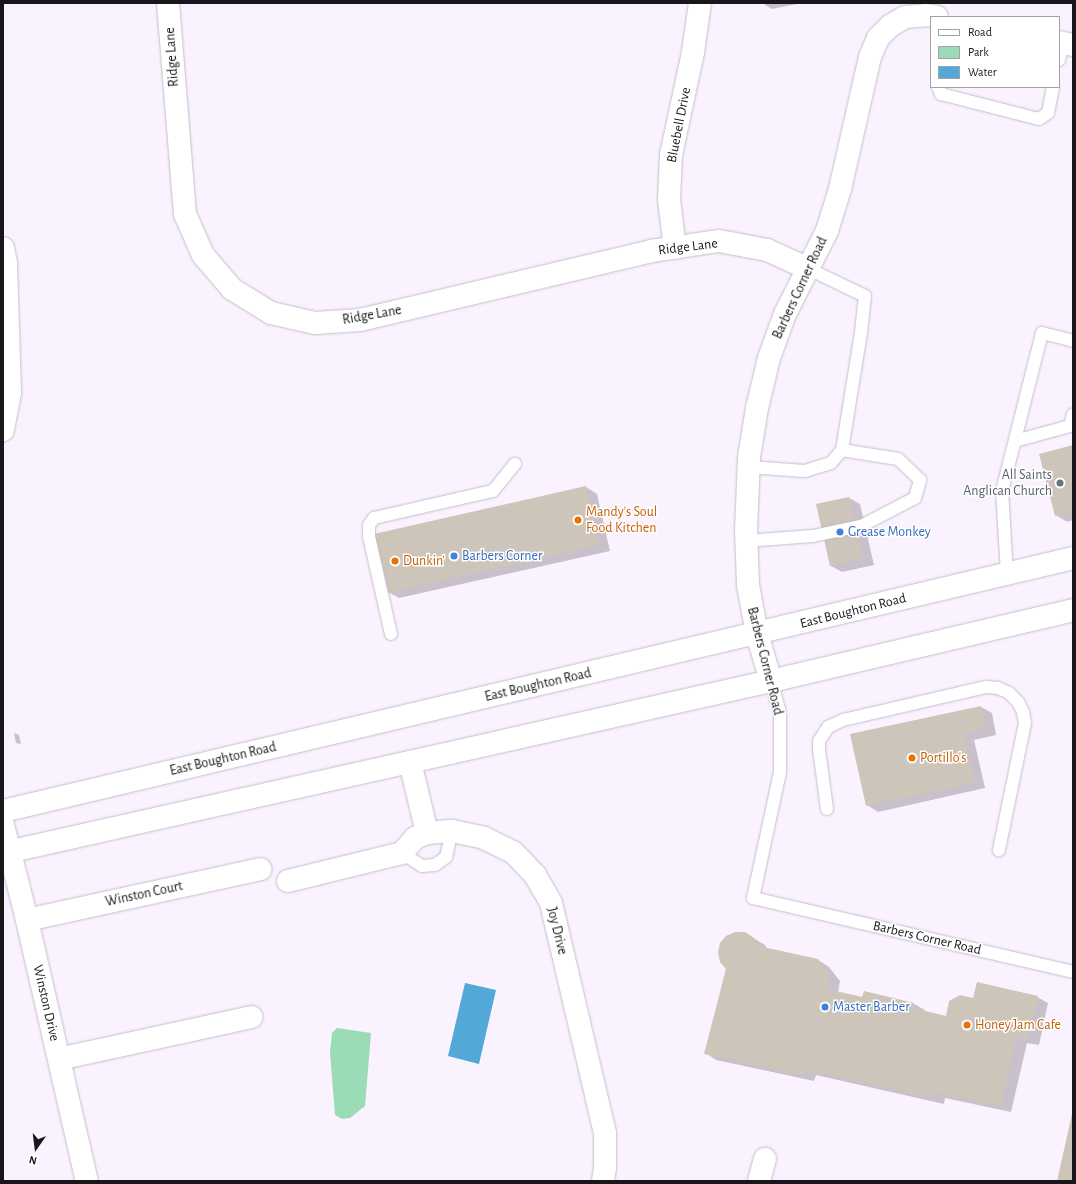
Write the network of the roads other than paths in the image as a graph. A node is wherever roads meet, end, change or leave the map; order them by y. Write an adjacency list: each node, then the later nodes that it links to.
1 (168, 3): 7 (street, Ridge Lane)
2 (700, 3): 7 (street, Bluebell Drive)
3 (932, 16): 8 (street, Barbers Corner Road)
4 (938, 88): 5 (lane)
5 (1053, 88)
6 (3, 248): 11 (street)
7 (675, 248): 8 (street, Ridge Lane)
8 (809, 269): 13 (lane); 15 (street, Barbers Corner Road)
9 (1073, 341): 12 (lane)
10 (1073, 414): 12 (lane)
11 (3, 430)
12 (1015, 441): 18 (lane)
13 (842, 450): 15 (lane); 16 (lane)
14 (515, 464): 20 (lane)
15 (749, 467): 16 (street, Barbers Corner Road)
16 (746, 541): 21 (street, Barbers Corner Road)
17 (1073, 558): 18 (street, East Boughton Road)
18 (1007, 574): 21 (street, East Boughton Road)
19 (1073, 610): 22 (street)
20 (391, 634)
21 (757, 634): 22 (street, Barbers Corner Road); 25 (street, East Boughton Road)
22 (771, 681): 23 (street); 35 (lane, Barbers Corner Road)
23 (410, 762): 28 (street); 30 (street)
24 (827, 810): 29 (lane)
25 (3, 811)
26 (3, 825): 30 (street, Winston Drive)
27 (452, 831): 28 (street, Joy Drive); 31 (lane); 40 (street, Joy Drive)
28 (427, 833): 31 (street)
29 (999, 850)
30 (6, 852): 34 (street, Winston Drive)
31 (402, 853): 33 (street)
32 (261, 869): 34 (street, Winston Court)
33 (288, 881)
34 (27, 920): 37 (street, Winston Drive)
35 (1073, 972)
36 (251, 1017): 37 (street)
37 (59, 1059): 39 (street, Winston Drive)
38 (765, 1159): 41 (street)
39 (87, 1181)
40 (603, 1181)
41 (760, 1181)

